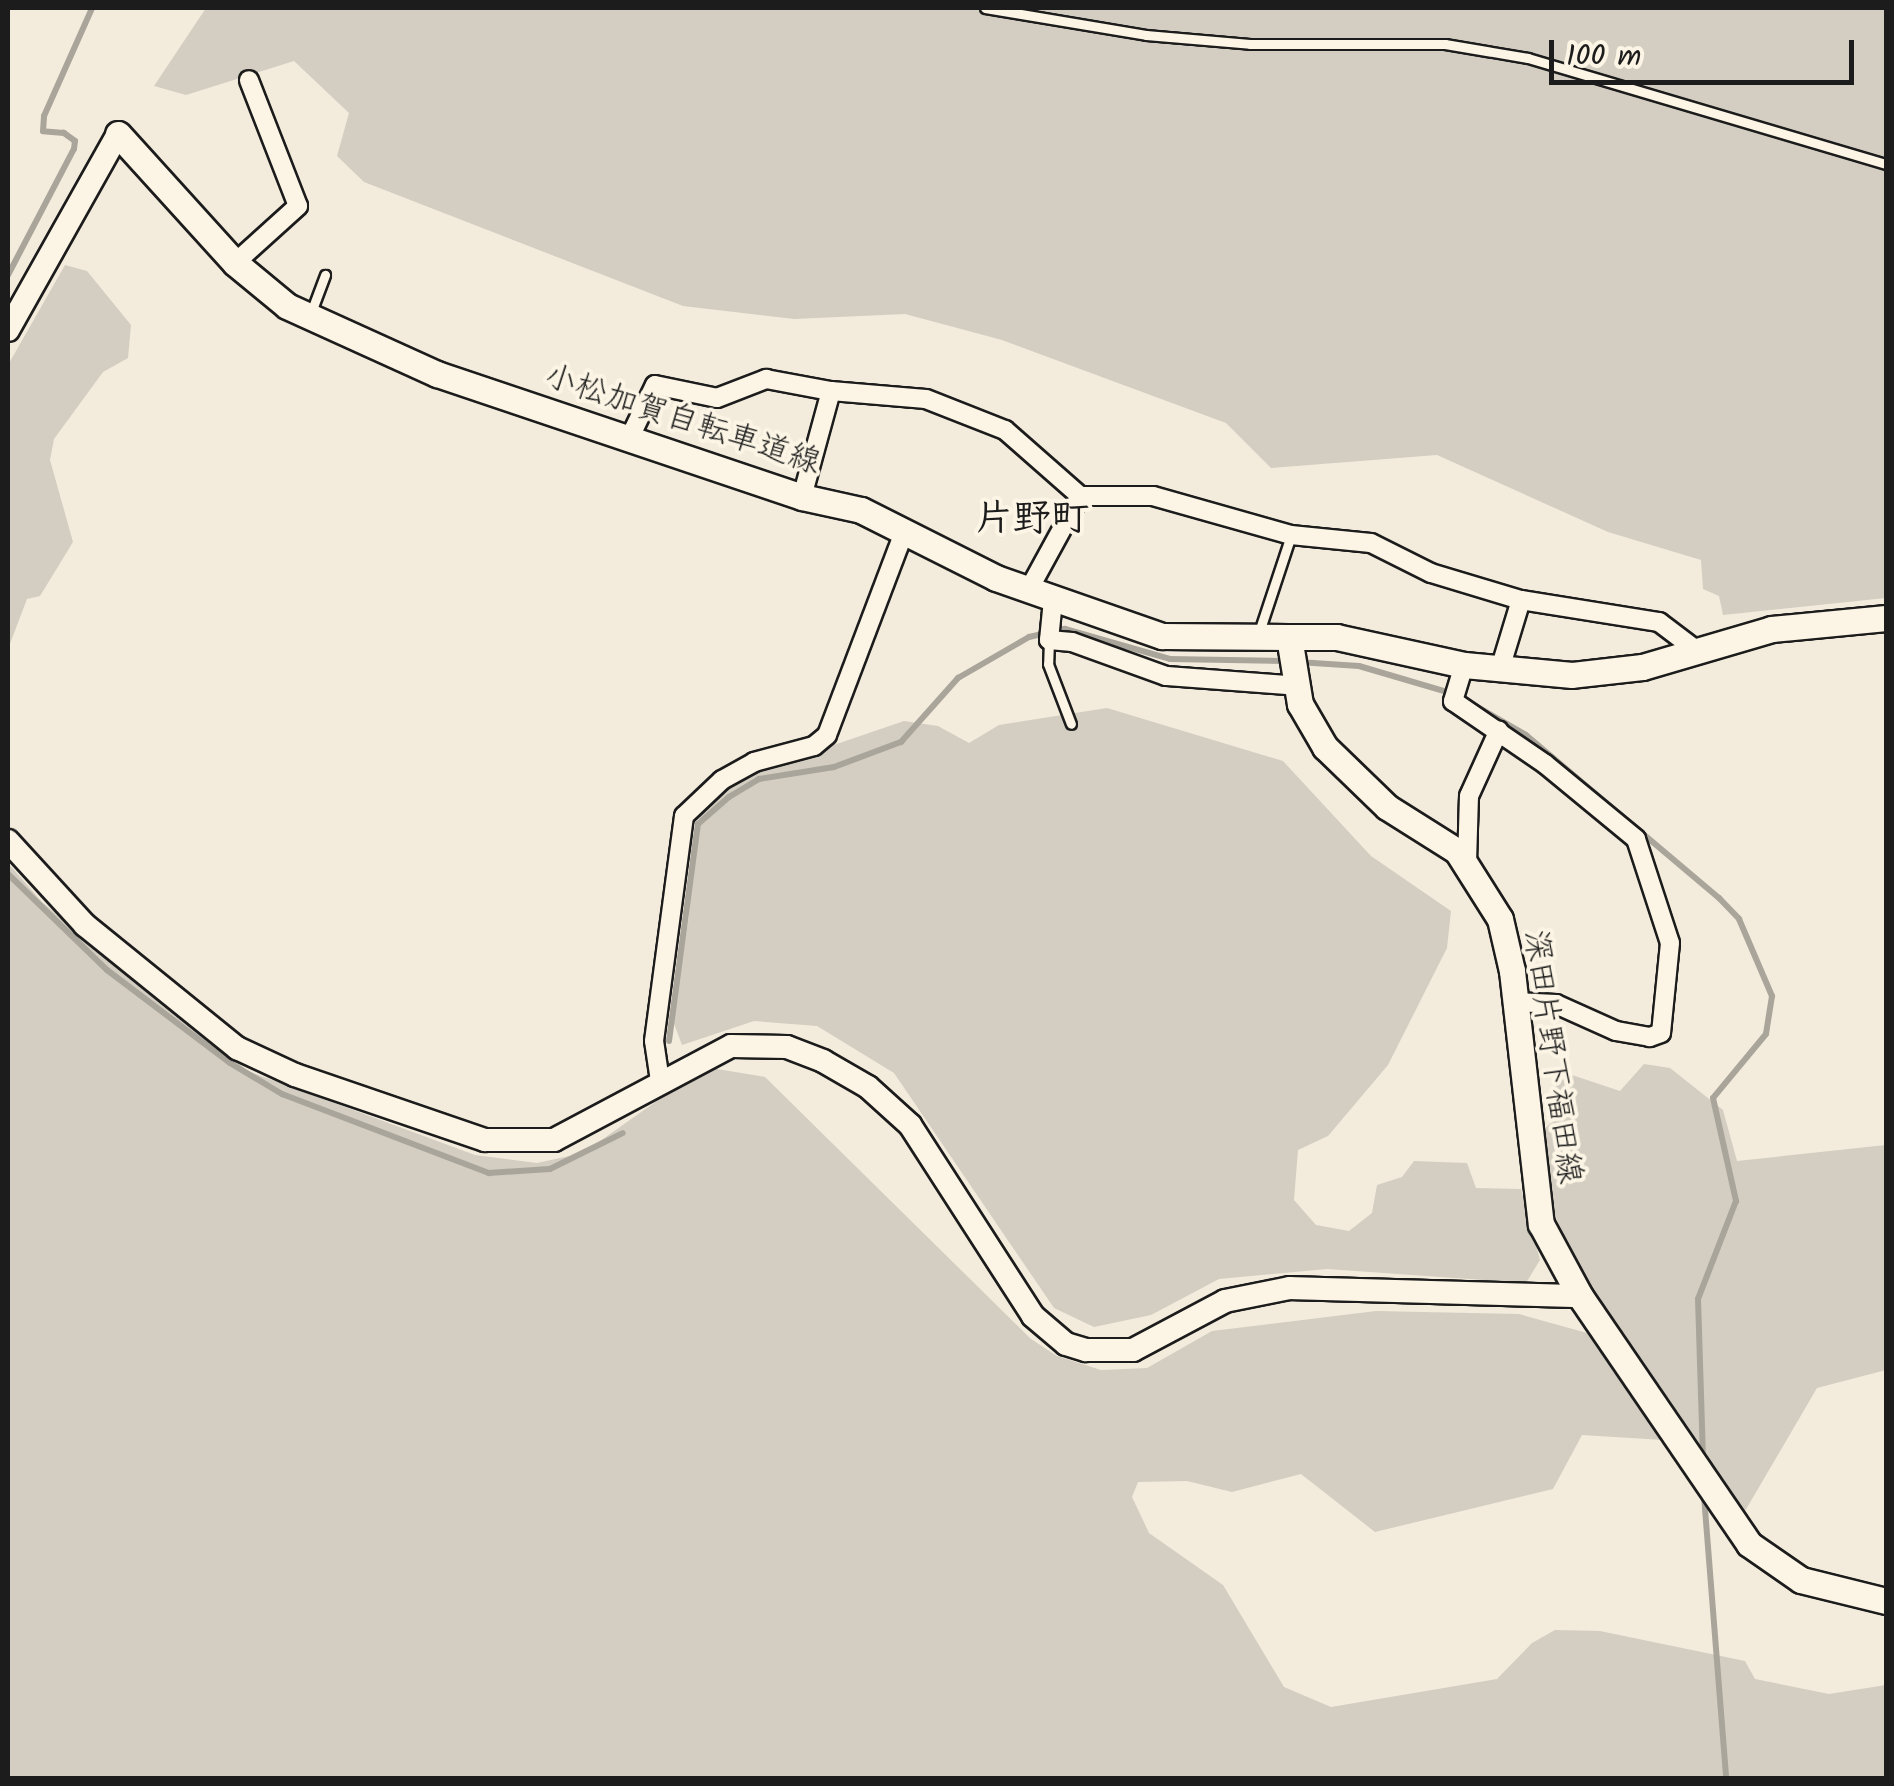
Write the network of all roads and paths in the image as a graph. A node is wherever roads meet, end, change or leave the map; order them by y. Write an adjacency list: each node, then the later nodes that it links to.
1 (984, 8): 4 (lane)
2 (250, 80): 5 (street)
3 (118, 134): 5 (main road, 小松加賀自転車道線); 8 (street)
4 (1886, 164)
5 (235, 262): 7 (main road, 小松加賀自転車道線)
6 (326, 276): 7 (lane)
7 (309, 318): 10 (main road, 小松加賀自転車道線)
8 (8, 330)
9 (831, 391): 10 (street); 11 (street); 12 (street)
10 (631, 435): 12 (main road, 小松加賀自転車道線)
11 (1080, 496): 14 (street); 15 (street)
12 (802, 497): 13 (main road, 小松加賀自転車道線)
13 (904, 532): 15 (main road, 小松加賀自転車道線); 31 (street)
14 (1291, 535): 17 (street); 19 (lane)
15 (1028, 591): 16 (main road, 小松加賀自転車道線)
16 (1053, 600): 19 (main road, 小松加賀自転車道線); 21 (street)
17 (1520, 600): 22 (street); 24 (street)
18 (1886, 618): 22 (main road)
19 (1257, 636): 20 (main road, 小松加賀自転車道線)
20 (1289, 637): 23 (main road); 25 (main road, 深田片野下福田線)
21 (1049, 640): 25 (street); 26 (lane)
22 (1696, 650): 24 (main road)
23 (1464, 666): 24 (main road); 27 (street)
24 (1500, 669)
25 (1298, 686): 29 (main road, 深田片野下福田線)
26 (1071, 724)
27 (1499, 730): 29 (street); 30 (street)
28 (8, 840): 31 (street)
29 (1467, 862): 30 (main road, 深田片野下福田線)
30 (1514, 1002): 32 (main road, 深田片野下福田線)
31 (660, 1081): 32 (street)
32 (1580, 1296): 33 (main road, 深田片野下福田線)
33 (1886, 1600)

